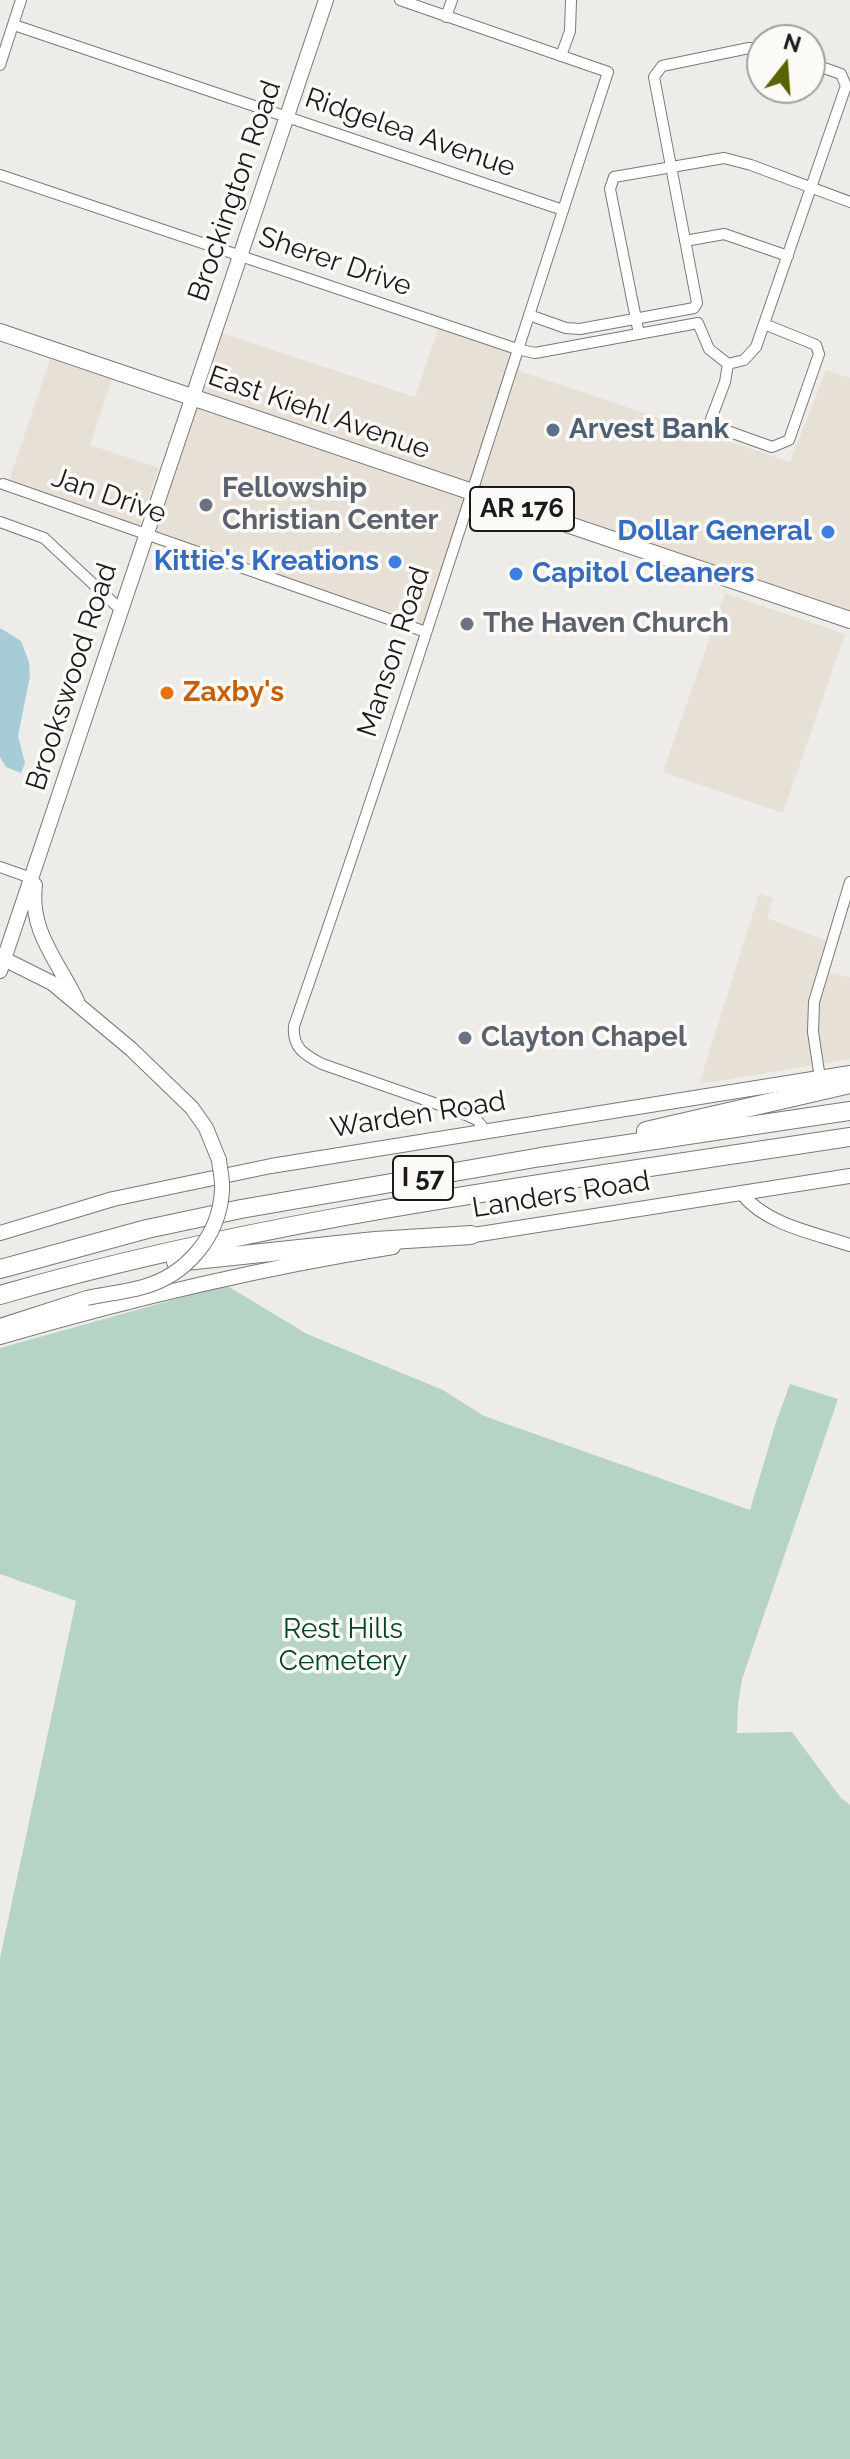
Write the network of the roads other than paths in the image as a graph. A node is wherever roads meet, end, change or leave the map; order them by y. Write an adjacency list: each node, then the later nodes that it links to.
1 (21, 0): 7 (street)
2 (326, 0): 13 (main road, Brockington Road)
3 (400, 0): 6 (street)
4 (452, 0): 6 (street)
5 (571, 0): 9 (street)
6 (446, 17): 9 (street)
7 (14, 25): 10 (street); 13 (street, Ridgelea Avenue)
8 (746, 49): 14 (street)
9 (561, 56): 18 (street, Manson Road)
10 (1, 58)
11 (826, 68): 12 (street)
12 (845, 75): 16 (street)
13 (286, 117): 18 (street, Ridgelea Avenue); 20 (main road, Brockington Road)
14 (671, 165): 16 (street); 19 (street); 24 (street)
15 (0, 175): 20 (street, Sherer Drive)
16 (811, 188): 17 (street); 21 (street)
17 (850, 202)
18 (563, 210): 23 (street, Manson Road)
19 (685, 241): 21 (street); 22 (street)
20 (240, 256): 33 (street, Sherer Drive); 35 (main road, Brockington Road)
21 (788, 256): 26 (street)
22 (694, 308): 24 (street); 25 (street)
23 (529, 315): 28 (street); 33 (street, Manson Road)
24 (636, 319): 27 (street); 30 (street)
25 (698, 323): 30 (street, Sherer Drive); 34 (street)
26 (764, 324): 34 (street); 34 (street)
27 (591, 327): 28 (street); 31 (street)
28 (566, 328): 32 (street)
29 (0, 332): 35 (main road, East Kiehl Avenue / AR 176)
30 (639, 334): 31 (street, Sherer Drive)
31 (593, 342): 32 (street, Sherer Drive)
32 (565, 347): 33 (street, Sherer Drive)
33 (517, 349): 37 (street, Manson Road)
34 (728, 364)
35 (193, 398): 37 (main road, East Kiehl Avenue / AR 176); 39 (main road, Brookswood Road)
36 (3, 484): 39 (street, Jan Drive)
37 (470, 492): 41 (main road, East Kiehl Avenue / AR 176); 42 (street, Manson Road)
38 (0, 522): 40 (street)
39 (147, 535): 40 (main road, Brookswood Road); 42 (street, Jan Drive)
40 (121, 610): 43 (main road, Brookswood Road)
41 (850, 620)
42 (426, 632): 53 (street, Manson Road)
43 (39, 856): 45 (main road, Brookswood Road); 48 (main road)
44 (0, 867): 45 (street)
45 (31, 878): 47 (main road, Brookswood Road)
46 (850, 882): 50 (street)
47 (1, 963): 48 (main road)
48 (78, 1004): 64 (main road, bridge)
49 (850, 1073): 50 (main road, Warden Road)
50 (820, 1078): 53 (main road, Warden Road)
51 (850, 1084): 55 (highway)
52 (850, 1111): 55 (highway, I 57)
53 (486, 1131): 58 (main road, Warden Road)
54 (850, 1137): 61 (highway, I 57)
55 (541, 1157): 62 (highway, I 57)
56 (850, 1176): 57 (main road, Landers Road)
57 (742, 1194): 59 (main road, Landers Road); 60 (street)
58 (0, 1233)
59 (471, 1235): 61 (highway); 65 (main road, Landers Road)
60 (850, 1245)
61 (121, 1262): 63 (highway, I 57)
62 (0, 1269)
63 (0, 1295)
64 (0, 1326)
65 (0, 1337)

